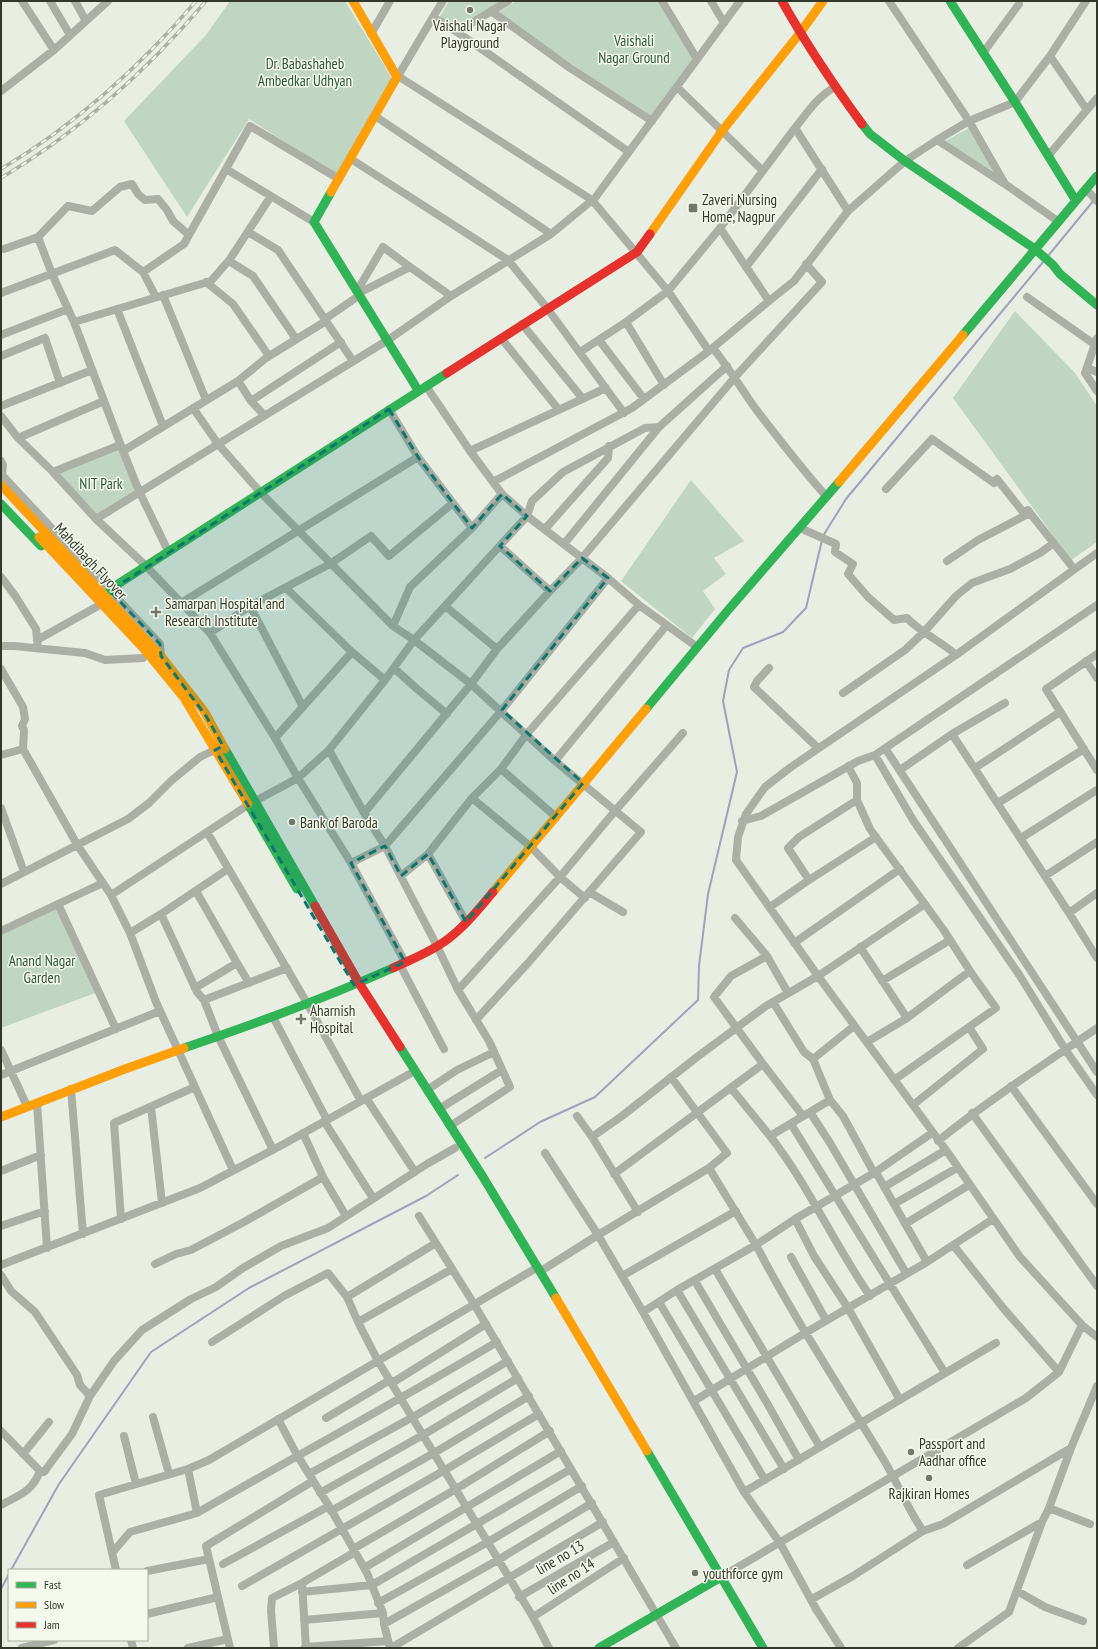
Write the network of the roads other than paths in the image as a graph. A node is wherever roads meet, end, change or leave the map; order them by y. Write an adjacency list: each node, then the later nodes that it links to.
1 (22, 1): 27 (street)
2 (50, 1): 26 (street)
3 (75, 1): 21 (street)
4 (108, 1): 18 (street)
5 (353, 1): 25 (street)
6 (390, 1): 25 (street)
7 (443, 1): 20 (street)
8 (508, 1): 19 (street)
9 (662, 1): 30 (street)
10 (711, 1): 22 (street)
11 (740, 1): 22 (street)
12 (782, 1): 24 (street)
13 (823, 1): 24 (street)
14 (889, 1): 40 (street)
15 (950, 1): 28 (street)
16 (1086, 1): 29 (street)
17 (1019, 2): 28 (street)
18 (98, 5): 21 (street)
19 (491, 11): 23 (street); 39 (street)
20 (433, 17): 23 (street); 31 (street)
21 (86, 21): 26 (street)
22 (724, 23): 30 (street)
23 (457, 32): 44 (street)
24 (800, 33): 33 (street); 42 (street)
25 (371, 34): 31 (street)
26 (70, 35): 27 (street)
27 (54, 50): 34 (street)
28 (983, 53): 36 (street)
29 (1050, 56): 36 (street); 37 (street)
30 (698, 59): 32 (street)
31 (397, 77): 38 (street); 56 (street)
32 (677, 87): 39 (street); 42 (street)
33 (836, 87): 41 (street); 47 (street)
34 (1, 91)
35 (1097, 98): 37 (street)
36 (1015, 102): 40 (street); 45 (street)
37 (1087, 110): 45 (street)
38 (375, 116): 46 (street); 64 (street)
39 (652, 121): 44 (street)
40 (969, 121): 43 (street); 53 (street)
41 (795, 128): 49 (street); 50 (street)
42 (722, 130): 50 (street); 69 (street)
43 (937, 140): 47 (street); 53 (street)
44 (629, 152): 56 (street)
45 (1048, 156): 57 (street)
46 (350, 159): 52 (street); 71 (street)
47 (905, 162): 59 (street); 68 (street)
48 (226, 169): 52 (street); 55 (street); 65 (street)
49 (822, 169): 59 (street); 74 (street)
50 (762, 171): 62 (street)
51 (1097, 176): 54 (street)
52 (339, 179): 60 (street)
53 (1006, 184): 61 (street)
54 (1086, 189): 57 (street); 58 (street)
55 (271, 196): 60 (street); 63 (street)
56 (592, 200): 64 (street); 69 (street)
57 (1076, 201): 61 (street)
58 (1097, 201)
59 (848, 211): 72 (street)
60 (314, 222): 81 (street)
61 (1058, 222): 68 (street)
62 (720, 228): 74 (street); 79 (street)
63 (248, 232): 70 (street); 91 (street)
64 (551, 234): 71 (street)
65 (189, 235): 66 (street); 76 (street)
66 (38, 237): 67 (street); 77 (street)
67 (4, 249)
68 (1035, 249): 75 (street); 147 (street)
69 (637, 252): 79 (street); 88 (street)
70 (229, 260): 78 (street); 97 (street)
71 (508, 260): 83 (street); 88 (street)
72 (806, 264): 86 (street); 111 (street)
73 (410, 267): 81 (street); 81 (street); 83 (street)
74 (746, 267): 86 (street)
75 (1059, 270): 84 (street); 87 (street)
76 (143, 272): 77 (street); 82 (street)
77 (52, 274): 80 (street); 89 (street)
78 (206, 282): 82 (street); 105 (street)
79 (668, 291): 93 (street); 102 (street)
80 (1, 292)
81 (359, 293): 91 (street); 98 (street)
82 (160, 296): 90 (street); 120 (street)
83 (451, 296): 98 (street)
84 (1097, 296)
85 (1027, 297): 100 (street)
86 (769, 301): 102 (street)
87 (1097, 305)
88 (547, 308): 94 (street); 103 (street)
89 (68, 309): 92 (street); 95 (street)
90 (117, 309): 92 (street); 130 (street)
91 (325, 320): 97 (street); 101 (street)
92 (74, 322): 109 (street)
93 (626, 322): 99 (street); 114 (street)
94 (522, 324): 96 (street); 118 (street)
95 (1, 335)
96 (501, 338): 115 (street); 126 (street)
97 (296, 339): 105 (street)
98 (388, 340): 106 (street); 115 (street)
99 (599, 340): 103 (street); 119 (street)
100 (1096, 341): 108 (street)
101 (341, 342): 106 (street); 122 (street)
102 (711, 350): 107 (street); 114 (street)
103 (580, 352): 116 (street)
104 (1, 356): 113 (street)
105 (269, 356): 112 (street)
106 (353, 361): 128 (street)
107 (727, 366): 111 (street); 131 (street)
108 (1086, 368): 110 (street); 117 (street)
109 (92, 370): 113 (street); 121 (street)
110 (1097, 372)
111 (735, 377): 147 (street); 162 (street)
112 (238, 381): 120 (street); 122 (street)
113 (60, 383): 123 (street)
114 (664, 385): 119 (street)
115 (422, 388): 125 (street); 136 (street)
116 (606, 388): 118 (street); 127 (street)
117 (1097, 391)
118 (583, 399): 126 (street)
119 (644, 399): 127 (street)
120 (206, 400): 124 (street)
121 (104, 401): 132 (street); 135 (street)
122 (251, 401): 128 (street)
123 (1, 406)
124 (193, 408): 130 (street); 133 (street)
125 (389, 409): 137 (street); 144 (street)
126 (559, 410): 136 (street)
127 (624, 413): 141 (street)
128 (264, 415): 133 (street)
129 (1, 416): 132 (street)
130 (164, 426): 135 (street)
131 (659, 427): 134 (street); 158 (street)
132 (18, 438): 139 (street)
133 (218, 444): 143 (street); 144 (street)
134 (609, 446): 151 (street); 155 (street)
135 (121, 448): 139 (street); 143 (street)
136 (470, 451): 141 (street)
137 (418, 457): 148 (street); 156 (street)
138 (1, 461): 140 (street)
139 (53, 472): 152 (street)
140 (1, 478): 170 (street); 187 (street, Mahdibagh Flyover)
141 (493, 482): 145 (street)
142 (886, 489): 150 (street)
143 (139, 491): 152 (street); 160 (street)
144 (260, 492): 156 (street); 160 (street)
145 (502, 494): 151 (street); 153 (street)
146 (1, 495): 187 (street, Mahdibagh Flyover)
147 (826, 496): 154 (street)
148 (453, 503): 153 (street); 164 (street)
149 (1, 504): 174 (street)
150 (1030, 513): 157 (street); 163 (street)
151 (527, 516): 155 (street); 159 (street)
152 (96, 519): 165 (street)
153 (472, 528): 178 (street)
154 (800, 528): 180 (street); 185 (street)
155 (545, 529): 158 (street)
156 (297, 530): 164 (street); 172 (street)
157 (1054, 543): 166 (street); 180 (street)
158 (564, 544): 162 (street)
159 (500, 546): 171 (street); 176 (street)
160 (168, 552): 165 (street)
161 (1097, 553): 166 (street)
162 (582, 558): 168 (street); 171 (street)
163 (947, 561)
164 (330, 564): 169 (street); 178 (street)
165 (146, 566): 170 (street); 172 (street)
166 (1074, 569): 190 (street)
167 (1, 577): 183 (street)
168 (608, 578): 177 (street); 202 (street)
169 (286, 588): 175 (street); 188 (street)
170 (110, 591): 191 (street)
171 (550, 591): 186 (street)
172 (181, 603): 181 (street)
173 (1097, 605): 211 (street)
174 (98, 606): 183 (street); 187 (street)
175 (250, 606): 181 (street); 201 (street)
176 (445, 606): 182 (street); 186 (street)
177 (639, 606): 179 (street); 207 (street)
178 (393, 626): 182 (street)
179 (666, 626): 185 (street); 217 (street)
180 (924, 632): 190 (street); 199 (street)
181 (210, 633): 208 (street)
182 (414, 640): 193 (street); 198 (street)
183 (37, 644): 184 (street); 187 (street)
184 (1, 646)
185 (697, 647): 224 (street)
186 (497, 649): 198 (street)
187 (147, 652): 191 (street, Mahdibagh Flyover); 209 (street)
188 (352, 652): 197 (street); 201 (street)
189 (1097, 654): 192 (street)
190 (956, 655): 210 (street)
191 (161, 656): 209 (street, Mahdibagh Flyover)
192 (1086, 661): 196 (street); 203 (street)
193 (394, 668): 197 (street); 204 (street)
194 (769, 668): 210 (street)
195 (1, 669): 212 (street)
196 (1097, 678)
197 (385, 680): 214 (street)
198 (471, 684): 202 (street); 204 (street)
199 (843, 693)
200 (1005, 703): 206 (street)
201 (303, 707): 208 (street)
202 (502, 710): 207 (street); 240 (street)
203 (1060, 712): 213 (street); 219 (street)
204 (447, 714): 232 (street)
205 (684, 733): 231 (street)
206 (952, 734): 219 (street); 221 (street)
207 (526, 735): 217 (street); 220 (street)
208 (275, 738): 223 (street)
209 (219, 748): 229 (street); 239 (street)
210 (818, 748): 234 (street)
211 (885, 748): 216 (street); 221 (street)
212 (23, 749): 215 (street); 239 (street)
213 (1084, 749): 222 (street); 228 (street)
214 (329, 750): 223 (street); 232 (street)
215 (1, 755)
216 (875, 755): 218 (street); 286 (street)
217 (555, 761): 224 (street)
218 (848, 766): 227 (street); 234 (street)
219 (975, 768): 228 (street)
220 (501, 769): 226 (street); 233 (street)
221 (900, 770): 282 (street)
222 (1097, 770)
223 (298, 778): 229 (street); 243 (street)
224 (583, 783): 231 (street); 233 (street)
225 (1097, 790): 237 (street)
226 (472, 798): 241 (street); 242 (street)
227 (857, 800): 236 (street); 250 (street)
228 (998, 803): 237 (street)
229 (252, 804): 235 (street); 281 (street)
230 (1, 808): 246 (street)
231 (615, 811): 249 (street); 256 (street)
232 (364, 813): 240 (street)
233 (556, 817): 241 (street)
234 (742, 822): 259 (street)
235 (207, 832): 244 (street); 255 (street)
236 (876, 837): 245 (street); 250 (street)
237 (1021, 838): 248 (street)
238 (1097, 842): 248 (street)
239 (78, 846): 246 (street); 251 (street)
240 (385, 846): 243 (street); 247 (street)
241 (531, 847): 249 (street); 264 (street)
242 (428, 854): 247 (street); 264 (street)
243 (351, 863): 275 (street)
244 (228, 869): 253 (street); 276 (street)
245 (900, 869): 258 (street); 268 (street)
246 (24, 872): 252 (street)
247 (401, 876): 269 (street)
248 (1046, 876): 261 (street)
249 (560, 877): 256 (street); 284 (street)
250 (809, 880): 259 (street)
251 (103, 883): 255 (street); 257 (street)
252 (1, 884)
253 (196, 891): 262 (street); 274 (street)
254 (1097, 893): 261 (street)
255 (111, 895): 266 (street)
256 (587, 895): 260 (street); 293 (street)
257 (58, 904): 265 (street); 298 (street)
258 (925, 904): 267 (street); 270 (street)
259 (770, 907): 268 (street)
260 (623, 912)
261 (1069, 913): 271 (street)
262 (162, 914): 266 (street); 283 (street)
263 (735, 918): 272 (street)
264 (466, 922): 269 (street)
265 (2, 928)
266 (130, 933): 290 (street)
267 (950, 940): 277 (street); 279 (street)
268 (794, 943): 278 (street)
269 (437, 946): 275 (street); 284 (street)
270 (860, 947): 278 (street); 279 (street)
271 (1094, 948): 273 (street)
272 (766, 956): 285 (street); 296 (street)
273 (1097, 958)
274 (236, 963): 280 (street); 283 (street)
275 (402, 964): 281 (street); 305 (street)
276 (287, 968): 280 (street); 289 (street)
277 (970, 972): 292 (street); 295 (street)
278 (818, 976): 285 (street); 294 (street)
279 (882, 981): 292 (street)
280 (249, 983): 287 (street)
281 (357, 984): 289 (street); 311 (street)
282 (1041, 986): 286 (street); 301 (street)
283 (195, 988): 287 (street)
284 (458, 990): 293 (street)
285 (788, 993): 288 (street)
286 (1031, 994): 302 (street)
287 (204, 1000): 299 (street)
288 (773, 1002): 296 (street); 307 (street)
289 (307, 1003): 291 (street); 322 (street)
290 (160, 1011): 298 (street); 304 (street)
291 (273, 1017): 299 (street); 334 (street)
292 (907, 1018): 300 (street)
293 (476, 1020): 306 (street)
294 (854, 1026): 300 (street); 307 (street)
295 (969, 1027): 315 (street); 325 (street)
296 (737, 1028): 308 (street); 314 (street)
297 (1097, 1028): 301 (street)
298 (116, 1029): 310 (street)
299 (218, 1036): 304 (street); 343 (street)
300 (867, 1042): 315 (street)
301 (1077, 1042): 302 (street); 312 (street)
302 (1065, 1049): 316 (street); 321 (street)
303 (1, 1050): 310 (street)
304 (178, 1050): 317 (street); 319 (street)
305 (444, 1050)
306 (494, 1052): 309 (street); 320 (street)
307 (813, 1059): 323 (street)
308 (763, 1064): 318 (street); 331 (street)
309 (502, 1070): 328 (street); 336 (street)
310 (11, 1071): 313 (street); 326 (street)
311 (412, 1072): 320 (street); 322 (street); 342 (street)
312 (1097, 1072)
313 (1, 1075)
314 (671, 1077): 329 (street); 340 (street)
315 (894, 1080): 325 (street)
316 (1011, 1086): 330 (street); 363 (street)
317 (195, 1087): 327 (street); 350 (street)
318 (731, 1088): 329 (street); 339 (street)
319 (71, 1089): 324 (street); 375 (street)
320 (427, 1090): 328 (street)
321 (1097, 1095)
322 (363, 1099): 334 (street); 352 (street)
323 (830, 1100): 331 (street); 353 (street)
324 (37, 1102): 326 (street); 346 (street)
325 (913, 1105): 338 (street)
326 (27, 1106): 333 (street)
327 (151, 1107): 361 (street); 370 (street)
328 (439, 1109): 336 (street)
329 (696, 1112): 348 (street); 354 (street)
330 (972, 1113): 341 (street); 393 (street)
331 (807, 1114): 335 (street); 356 (street)
332 (577, 1116): 340 (street)
333 (1, 1117)
334 (326, 1120): 337 (street); 360 (street)
335 (791, 1124): 339 (street); 359 (street)
336 (450, 1126): 347 (street)
337 (303, 1133): 343 (street); 355 (street)
338 (932, 1133): 341 (street); 353 (street)
339 (770, 1136): 364 (street)
340 (592, 1137): 354 (street)
341 (938, 1141): 344 (street)
342 (455, 1148): 347 (street); 352 (street)
343 (273, 1150): 350 (street)
344 (946, 1150): 349 (street); 358 (street)
345 (545, 1153): 376 (street)
346 (41, 1155): 351 (street); 365 (street)
347 (473, 1168): 387 (street)
348 (709, 1168): 366 (street); 367 (street)
349 (957, 1168): 357 (street); 362 (street)
350 (233, 1170): 361 (street)
351 (1, 1171)
352 (415, 1172): 360 (street)
353 (874, 1173): 356 (street); 358 (street)
354 (614, 1174): 367 (street)
355 (323, 1177): 368 (street); 383 (street)
356 (854, 1185): 359 (street); 388 (street)
357 (969, 1185): 372 (street); 373 (street)
358 (884, 1187): 362 (street)
359 (835, 1196): 364 (street); 392 (street)
360 (373, 1198): 368 (street)
361 (162, 1203): 370 (street)
362 (894, 1204): 373 (street)
363 (1097, 1204)
364 (817, 1207): 371 (street); 395 (street)
365 (45, 1211): 374 (street); 380 (street)
366 (736, 1211): 378 (street); 390 (street)
367 (638, 1212): 376 (street)
368 (346, 1216): 421 (street)
369 (420, 1216): 377 (street)
370 (121, 1219): 375 (street)
371 (795, 1219): 378 (street); 399 (street)
372 (993, 1219): 379 (street); 404 (street)
373 (905, 1224): 382 (street)
374 (1, 1226)
375 (83, 1234): 380 (street)
376 (598, 1235): 387 (street); 390 (street)
377 (436, 1243): 385 (street); 396 (street)
378 (756, 1245): 386 (street); 405 (street)
379 (954, 1246): 382 (street); 414 (street)
380 (48, 1248): 384 (street)
381 (791, 1257): 401 (street)
382 (927, 1262): 388 (street)
383 (155, 1264)
384 (1, 1265)
385 (452, 1269): 398 (street); 402 (street)
386 (715, 1269): 391 (street); 410 (street)
387 (537, 1270): 398 (street); 484 (street)
388 (906, 1273): 392 (street)
389 (1, 1275): 421 (street)
390 (622, 1276): 400 (street)
391 (695, 1281): 394 (street); 413 (street)
392 (891, 1284): 395 (street); 415 (street)
393 (1097, 1286)
394 (677, 1290): 397 (street); 417 (street)
395 (870, 1296): 399 (street)
396 (347, 1297): 402 (street); 407 (street)
397 (659, 1302): 400 (street); 420 (street)
398 (474, 1304): 403 (street); 411 (street)
399 (848, 1308): 401 (street); 424 (street)
400 (644, 1312): 425 (street)
401 (826, 1320): 405 (street)
402 (358, 1322): 411 (street)
403 (486, 1324): 408 (street); 418 (street)
404 (1082, 1325): 406 (street); 414 (street)
405 (805, 1333): 410 (street); 432 (street)
406 (1097, 1337)
407 (212, 1342)
408 (497, 1342): 412 (street); 423 (street)
409 (996, 1343): 415 (street)
410 (767, 1357): 413 (street); 437 (street)
411 (378, 1361): 418 (street); 430 (street)
412 (508, 1361): 416 (street); 428 (street)
413 (747, 1370): 417 (street); 443 (street)
414 (1059, 1372): 450 (street)
415 (946, 1373): 424 (street)
416 (518, 1378): 422 (street); 435 (street)
417 (729, 1379): 420 (street); 446 (street)
418 (391, 1382): 423 (street); 429 (street)
419 (1097, 1386): 438 (street)
420 (711, 1390): 425 (street); 452 (street)
421 (90, 1396): 448 (street)
422 (528, 1396): 426 (street); 440 (street)
423 (401, 1399): 428 (street); 442 (street)
424 (900, 1400): 432 (street)
425 (694, 1401): 456 (street)
426 (539, 1414): 434 (street); 447 (street)
427 (153, 1417): 449 (street)
428 (412, 1417): 435 (street); 451 (street)
429 (326, 1418)
430 (278, 1419): 442 (street); 445 (street)
431 (49, 1422): 441 (street)
432 (861, 1423): 437 (street); 450 (street)
433 (1, 1431): 441 (street)
434 (550, 1431): 439 (street); 455 (street)
435 (423, 1435): 440 (street); 457 (street)
436 (124, 1436): 453 (street)
437 (820, 1447): 443 (street)
438 (1071, 1448): 462 (street); 469 (street)
439 (561, 1451): 444 (street); 460 (street)
440 (434, 1453): 447 (street); 461 (street)
441 (23, 1454): 448 (street)
442 (297, 1455): 451 (street); 463 (street)
443 (799, 1460): 446 (street)
444 (572, 1468): 454 (street); 466 (street)
445 (188, 1469): 449 (street); 463 (street)
446 (784, 1469): 452 (street)
447 (445, 1470): 455 (street); 468 (street)
448 (40, 1471): 459 (street)
449 (169, 1474): 453 (street)
450 (894, 1476): 469 (street); 472 (street)
451 (311, 1478): 457 (street); 476 (street)
452 (765, 1480): 456 (street)
453 (136, 1484): 474 (street)
454 (582, 1486): 458 (street); 470 (street)
455 (456, 1490): 460 (street); 473 (street)
456 (744, 1492): 472 (street)
457 (320, 1493): 461 (street)
458 (592, 1503): 464 (street); 477 (street)
459 (1, 1505)
460 (467, 1507): 466 (street); 480 (street)
461 (330, 1508): 468 (street); 478 (street)
462 (1049, 1508): 465 (street); 467 (street)
463 (197, 1513): 474 (street)
464 (602, 1522): 471 (street); 483 (street)
465 (1042, 1522): 479 (street); 488 (street)
466 (478, 1524): 470 (street); 486 (street)
467 (1090, 1524)
468 (342, 1529): 473 (street); 487 (street)
469 (922, 1531): 492 (street)
470 (488, 1542): 477 (street); 493 (street)
471 (614, 1542): 475 (street); 491 (street, line no 13)
472 (780, 1543): 484 (street); 492 (street)
473 (354, 1551): 480 (street); 485 (street)
474 (112, 1553): 481 (street)
475 (624, 1558): 496 (street); 497 (street, line no 14)
476 (209, 1559): 482 (street); 490 (street)
477 (498, 1560): 483 (street); 500 (street)
478 (223, 1564)
479 (967, 1565)
480 (364, 1568): 486 (street)
481 (116, 1569)
482 (148, 1571)
483 (509, 1578): 491 (street); 504 (street)
484 (718, 1578): 496 (street); 513 (street); 514 (street)
485 (302, 1583): 489 (street); 508 (street)
486 (372, 1584): 489 (street); 493 (street)
487 (242, 1586)
488 (1017, 1591): 499 (street); 516 (street)
489 (302, 1592): 498 (street)
490 (218, 1597): 495 (street); 501 (street)
491 (519, 1597): 497 (street)
492 (812, 1599): 515 (street)
493 (378, 1602): 494 (street)
494 (383, 1613): 498 (street); 500 (street)
495 (148, 1614)
496 (656, 1614): 503 (street); 512 (street)
497 (533, 1617): 510 (street)
498 (304, 1620): 509 (street)
499 (1083, 1622)
500 (384, 1624): 504 (street)
501 (228, 1639): 506 (street); 507 (street)
502 (50, 1641): 505 (street)
503 (613, 1645): 511 (street)
504 (390, 1646): 509 (street)
505 (22, 1648)
506 (188, 1648)
507 (230, 1648)
508 (274, 1648)
509 (305, 1648)
510 (549, 1648)
511 (599, 1648)
512 (676, 1648)
513 (755, 1648)
514 (763, 1648)
515 (841, 1648)
516 (958, 1648)

